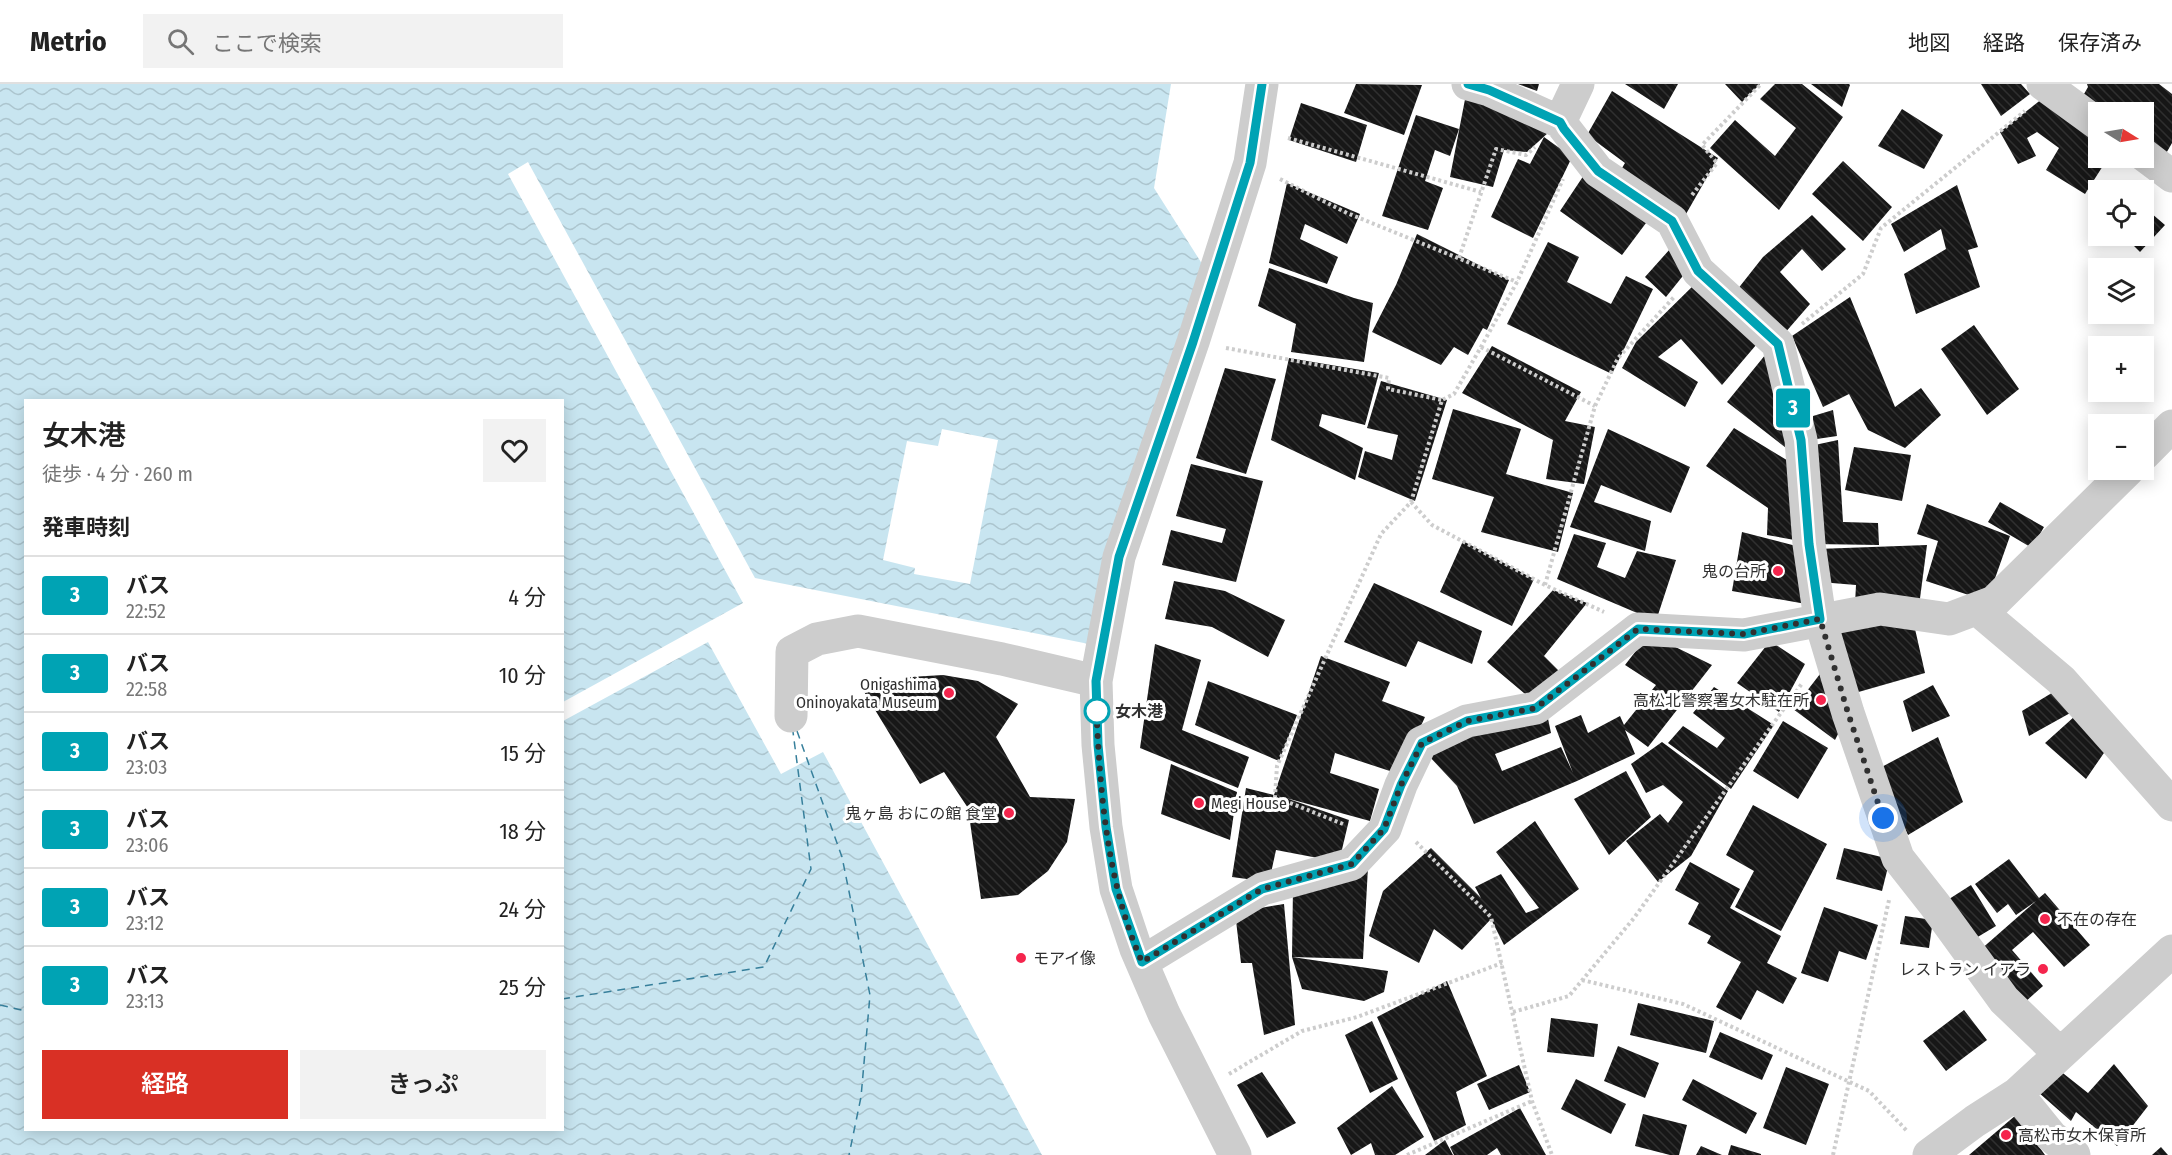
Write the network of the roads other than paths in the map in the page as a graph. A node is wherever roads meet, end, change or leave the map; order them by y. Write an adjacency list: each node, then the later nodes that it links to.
1 (1262, 84): 14 (street)
2 (1468, 84): 6 (street)
3 (1578, 84): 6 (street)
4 (2047, 87): 5 (street)
5 (2088, 117)
6 (1569, 134): 13 (street)
7 (2154, 162): 8 (street)
8 (2172, 176)
9 (2172, 426): 10 (street)
10 (2154, 444)
11 (2118, 480): 12 (street)
12 (1977, 609): 13 (street); 16 (street)
13 (1824, 633): 18 (street); 19 (street)
14 (1096, 681): 15 (street); 18 (street)
15 (791, 716)
16 (2172, 805)
17 (2172, 951): 19 (street)
18 (1142, 962): 21 (street)
19 (2060, 1054): 20 (street)
20 (2018, 1094): 22 (street); 23 (street)
21 (1235, 1155)
22 (1930, 1155)
23 (2074, 1155)

